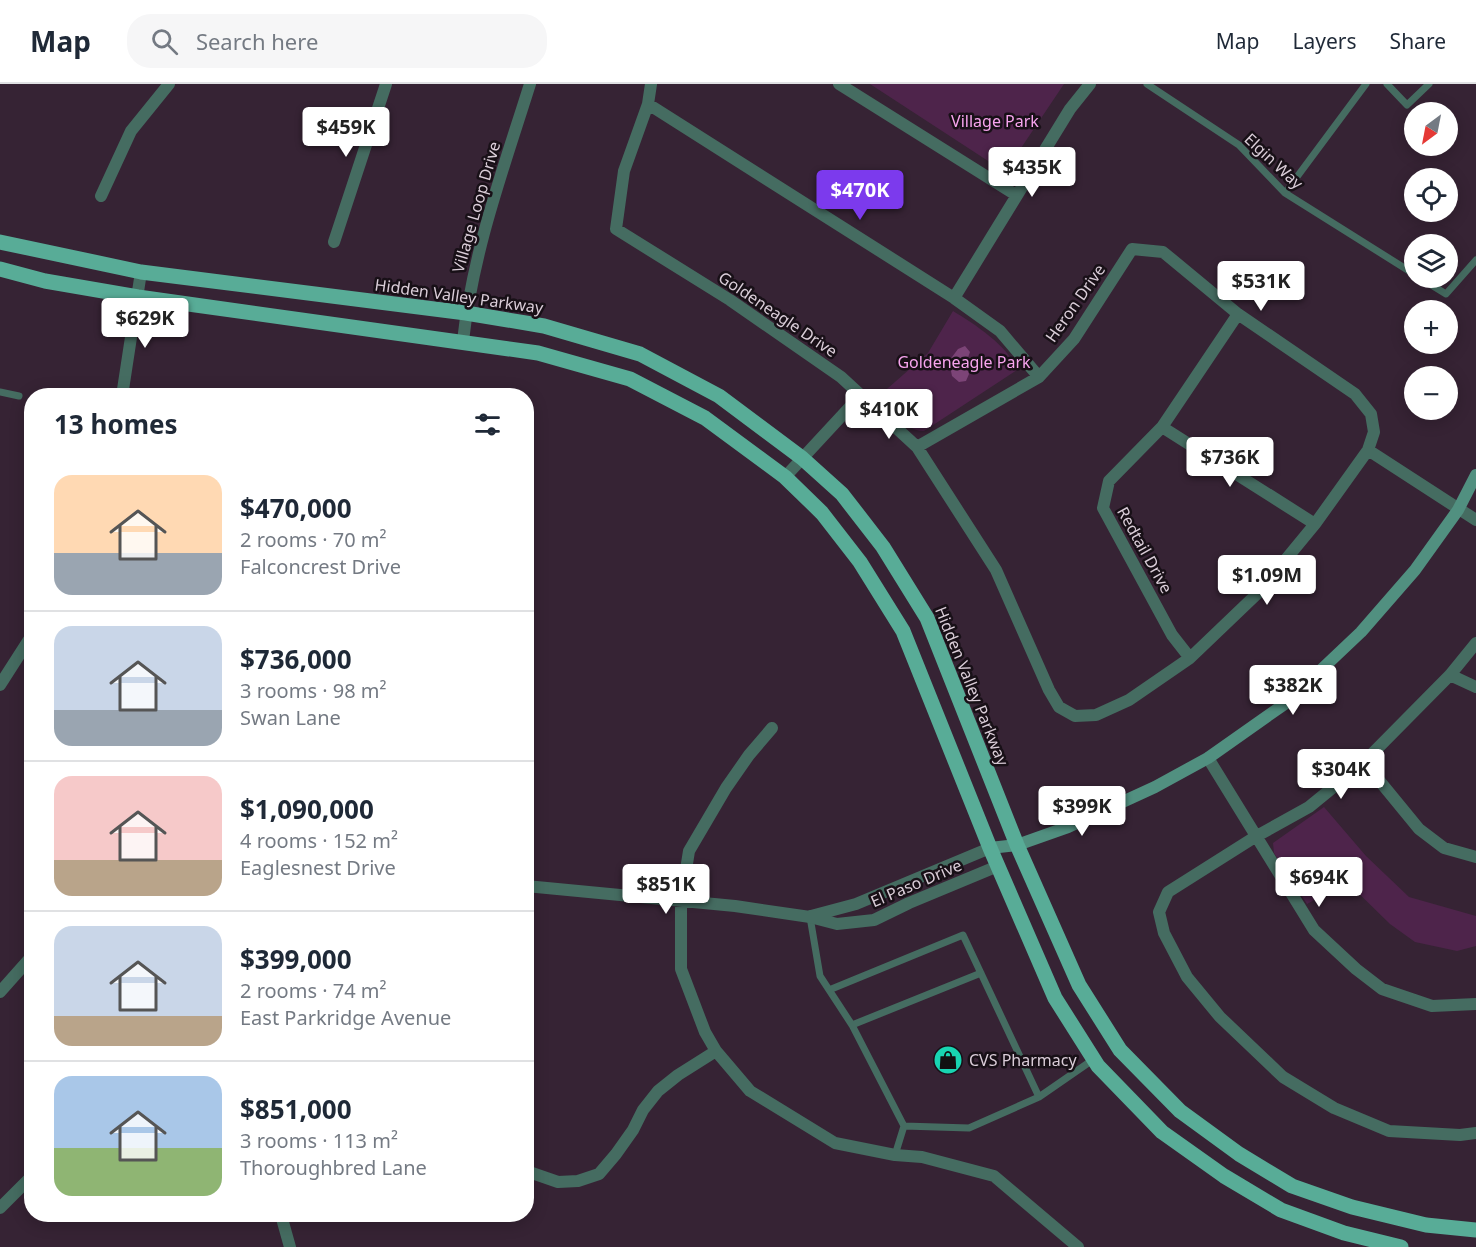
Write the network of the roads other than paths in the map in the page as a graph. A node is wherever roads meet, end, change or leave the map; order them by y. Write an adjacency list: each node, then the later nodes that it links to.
1 (169, 84): 14 (street)
2 (386, 84): 16 (street)
3 (530, 84): 26 (street, Village Loop Drive)
4 (651, 84): 11 (street)
5 (839, 84): 13 (street)
6 (1089, 84): 13 (street)
7 (1147, 84): 12 (lane, Elgin Way)
8 (1366, 84): 12 (lane)
9 (1387, 84): 10 (lane)
10 (1429, 84)
11 (648, 104): 25 (street); 32 (street, Goldeneagle Drive)
12 (1285, 193): 19 (lane, Elgin Way)
13 (1016, 195): 25 (street)
14 (101, 196)
15 (0, 242): 20 (main road, Hidden Valley Parkway)
16 (334, 242)
17 (1476, 260): 21 (lane)
18 (0, 268): 24 (main road)
19 (1404, 268)
20 (141, 273): 24 (street); 26 (main road, Hidden Valley Parkway)
21 (1458, 280)
22 (1436, 288): 23 (lane)
23 (1451, 288)
24 (138, 297): 28 (main road); 30 (street)
25 (954, 298): 29 (street)
26 (466, 313): 28 (street, Village Loop Drive); 37 (main road, Hidden Valley Parkway)
27 (1238, 314): 29 (street, Heron Drive); 34 (street, Redtail Drive); 36 (street)
28 (463, 341): 39 (main road)
29 (1039, 376): 35 (street, Heron Drive)
30 (123, 388)
31 (0, 392): 33 (lane)
32 (861, 395): 35 (street, Goldeneagle Drive); 37 (street)
33 (19, 396)
34 (1162, 427): 42 (street); 45 (street, Redtail Drive)
35 (917, 447): 45 (street, Goldeneagle Drive)
36 (1368, 450): 40 (street); 42 (street)
37 (802, 458): 39 (street); 53 (main road, Hidden Valley Parkway)
38 (1476, 475): 40 (main road)
39 (785, 477): 54 (main road)
40 (1458, 510): 41 (street); 50 (main road)
41 (1476, 520)
42 (1314, 524): 45 (street)
43 (1476, 643): 46 (street)
44 (24, 648): 47 (street)
45 (1190, 658)
46 (1450, 675): 48 (street); 51 (street)
47 (0, 685)
48 (1476, 687)
49 (772, 728): 58 (street)
50 (1208, 758): 52 (street); 53 (main road)
51 (1364, 762): 52 (street); 55 (street)
52 (1256, 837): 64 (street); 70 (street)
53 (1017, 845): 54 (main road); 56 (main road); 76 (main road, Hidden Valley Parkway)
54 (990, 848): 56 (main road); 59 (street, El Paso Drive)
55 (1476, 857)
56 (998, 866): 59 (street, El Paso Drive); 67 (main road)
57 (534, 887): 58 (street, El Paso Drive)
58 (681, 901): 59 (street, El Paso Drive); 66 (street)
59 (810, 917): 62 (lane)
60 (24, 965): 63 (street)
61 (981, 973): 62 (lane); 65 (lane); 68 (lane)
62 (830, 990): 65 (lane)
63 (0, 992)
64 (1476, 1004)
65 (852, 1025): 69 (lane)
66 (716, 1051): 71 (street); 72 (street)
67 (1094, 1059): 68 (lane); 79 (main road)
68 (1039, 1096): 69 (lane)
69 (904, 1126): 71 (lane)
70 (1476, 1133)
71 (895, 1155): 78 (street)
72 (534, 1174)
73 (24, 1184): 74 (street)
74 (0, 1208)
75 (283, 1222): 77 (street)
76 (1476, 1230)
77 (290, 1247)
78 (1078, 1247)
79 (1401, 1247)

